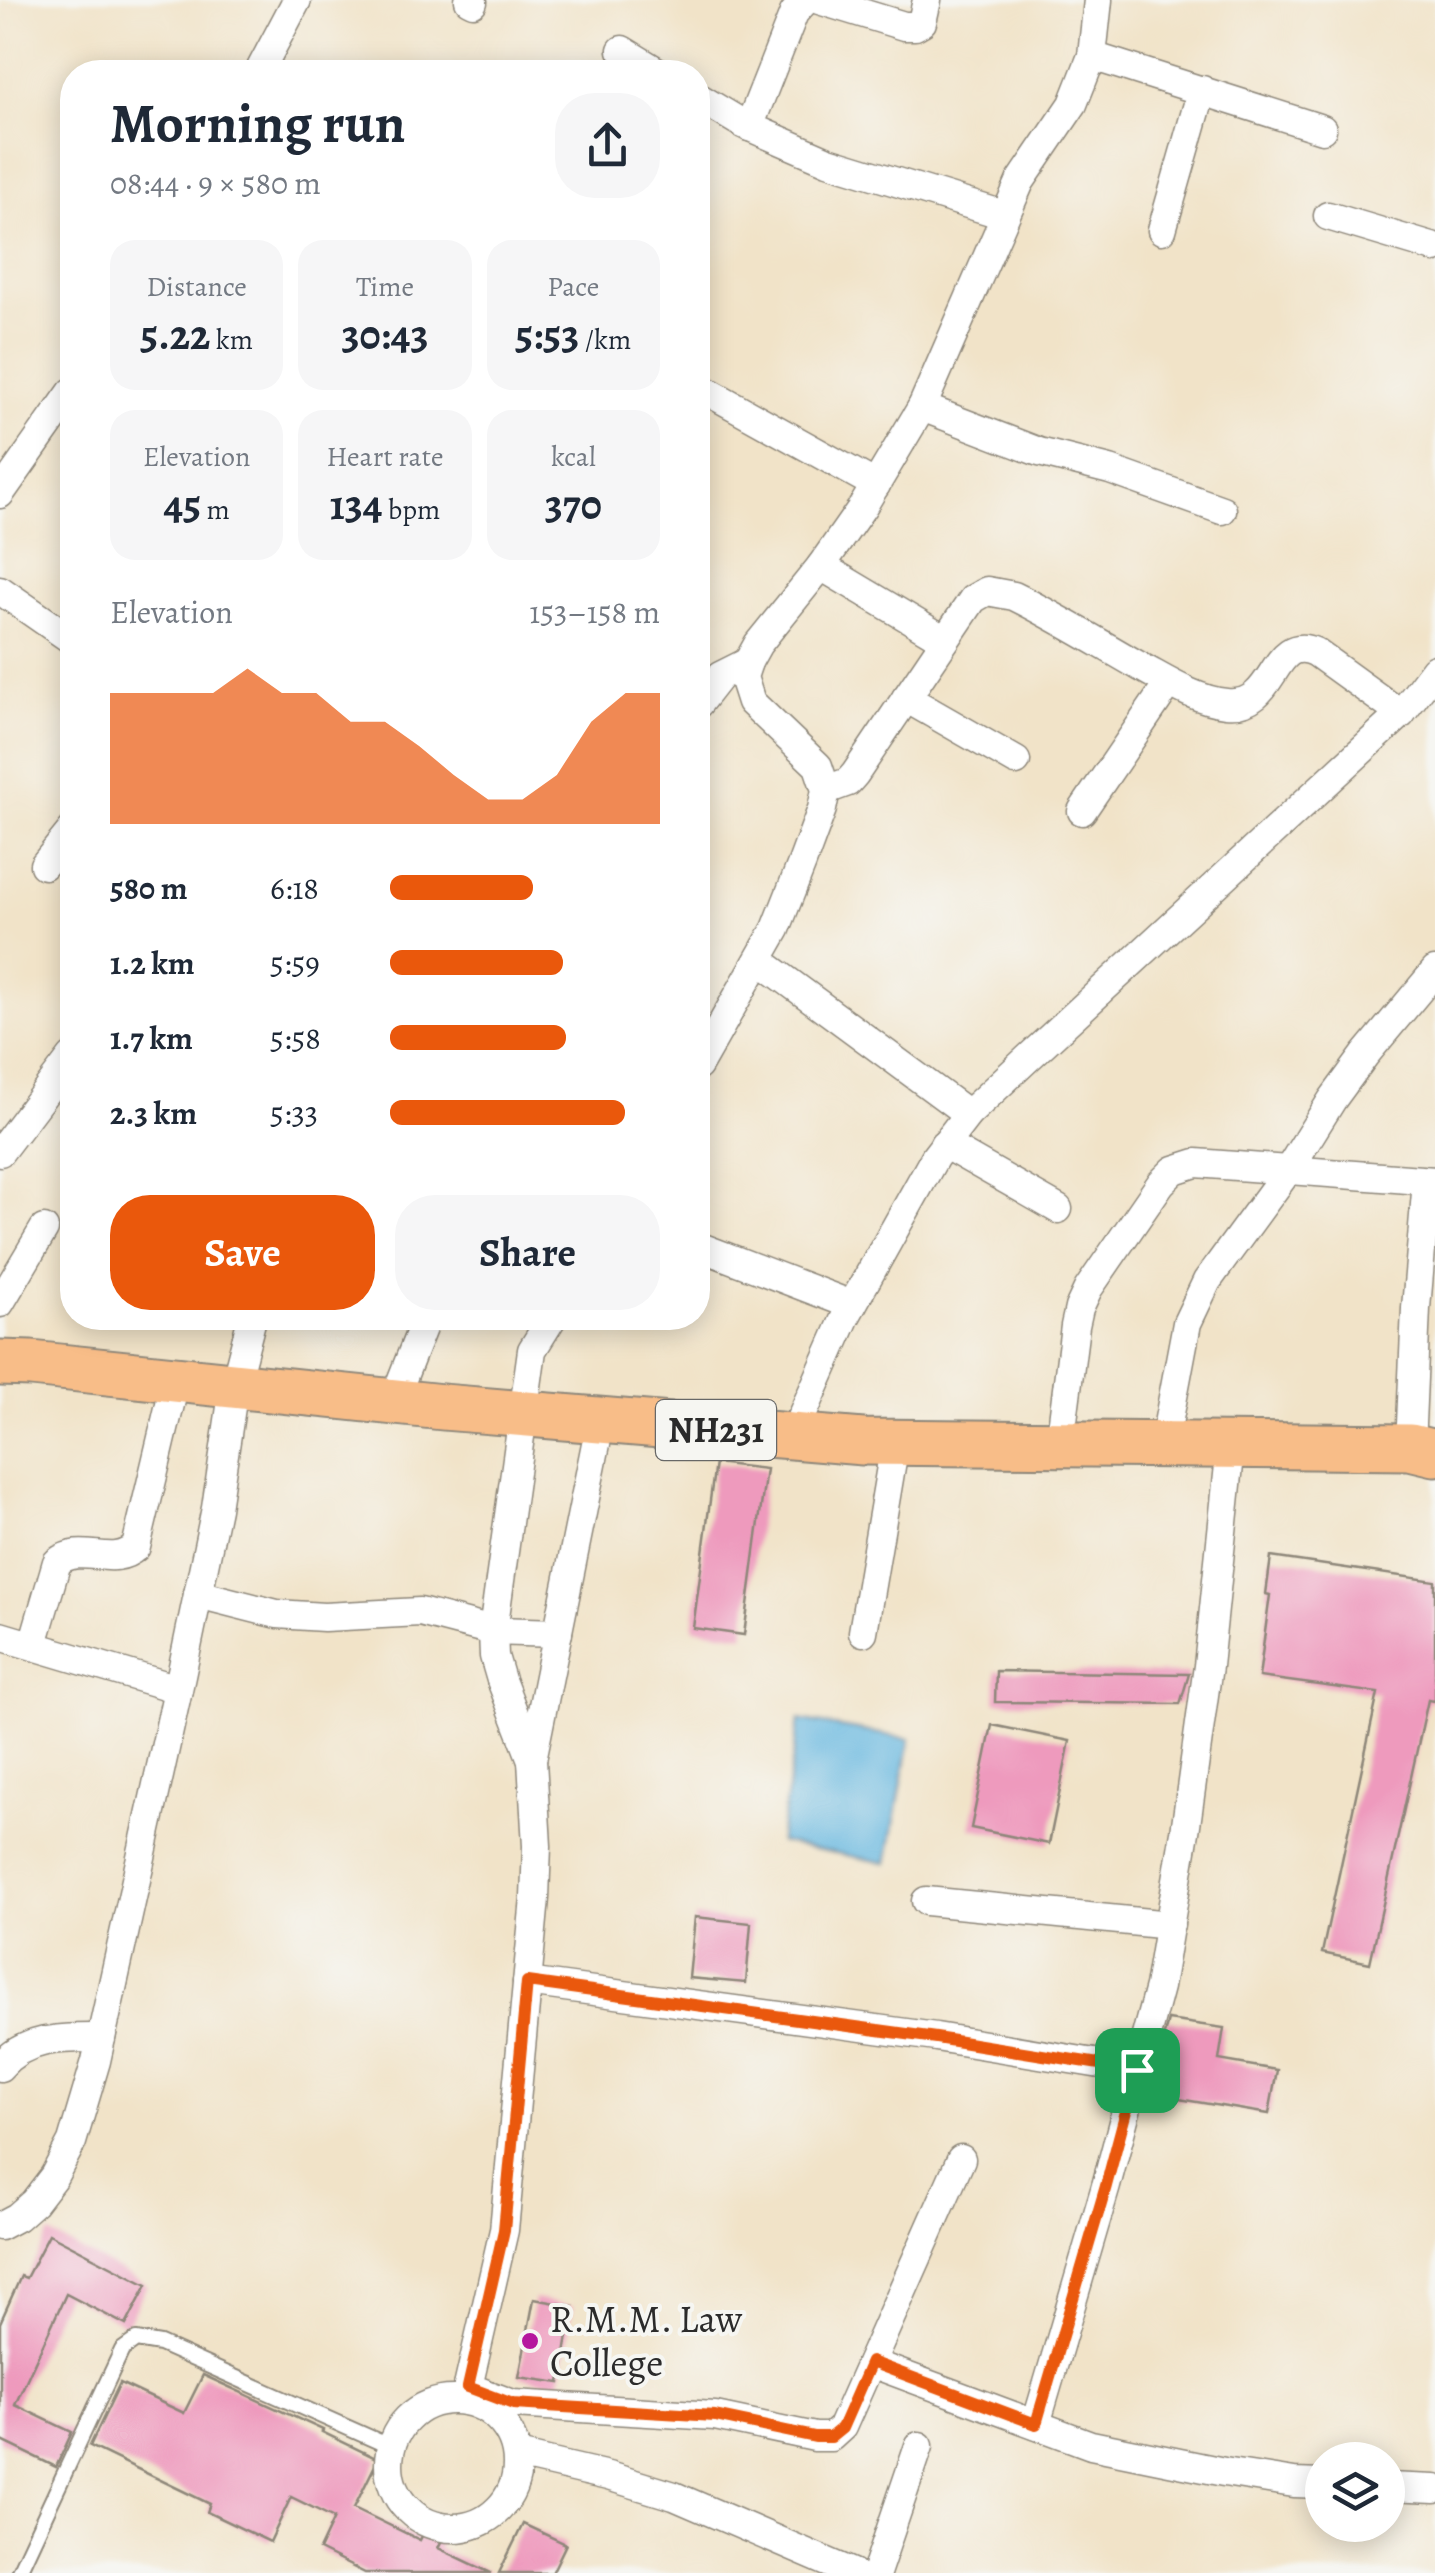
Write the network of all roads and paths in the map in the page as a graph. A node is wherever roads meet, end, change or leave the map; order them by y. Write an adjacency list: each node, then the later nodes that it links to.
1 (297, 0): 8 (street)
2 (806, 0): 12 (street)
3 (820, 0): 4 (street)
4 (927, 0)
5 (1098, 0): 7 (street)
6 (622, 50): 9 (street)
7 (1092, 56): 10 (street); 14 (street)
8 (265, 60)
9 (638, 60)
10 (1202, 90): 13 (street); 16 (street)
11 (710, 104): 12 (street)
12 (750, 127): 14 (street)
13 (1322, 129)
14 (1004, 215): 19 (street)
15 (1328, 216): 17 (street)
16 (1162, 230)
17 (1435, 248)
18 (710, 393): 21 (street)
19 (922, 407): 21 (street); 23 (street)
20 (60, 409): 22 (street)
21 (876, 485): 24 (street)
22 (0, 494)
23 (1222, 510)
24 (821, 566): 27 (street); 28 (street)
25 (0, 590): 26 (street)
26 (60, 632)
27 (945, 640): 30 (street); 32 (street)
28 (748, 662): 31 (street); 35 (street)
29 (1435, 669): 33 (street)
30 (1170, 682): 33 (street); 36 (street)
31 (710, 689)
32 (906, 698): 34 (street); 35 (street)
33 (1401, 714): 43 (street)
34 (1016, 761)
35 (826, 790): 39 (street)
36 (1082, 811)
37 (60, 845): 38 (street)
38 (44, 865)
39 (760, 960): 41 (street); 43 (street)
40 (1435, 971): 46 (street)
41 (710, 1045)
42 (60, 1073): 45 (street)
43 (968, 1114): 44 (street)
44 (944, 1144): 48 (street); 52 (street)
45 (0, 1152)
46 (1288, 1169): 47 (street); 65 (street); 66 (street)
47 (1431, 1181): 53 (street)
48 (1058, 1209)
49 (44, 1229): 51 (street)
50 (710, 1251): 52 (street)
51 (0, 1303)
52 (852, 1305): 63 (street)
53 (1425, 1309): 68 (street)
54 (249, 1330): 59 (street)
55 (421, 1330): 60 (street)
56 (544, 1330): 61 (street)
57 (0, 1363): 58 (highway, NH231)
58 (176, 1379): 59 (highway, NH231); 74 (street)
59 (234, 1386): 60 (highway, NH231); 69 (street)
60 (393, 1402): 61 (highway, NH231)
61 (523, 1414): 62 (highway, NH231); 70 (street)
62 (601, 1420): 63 (highway, NH231); 72 (street)
63 (793, 1436): 64 (highway, NH231)
64 (895, 1443): 65 (highway, NH231); 71 (street)
65 (1060, 1444): 66 (highway, NH231)
66 (1164, 1445): 67 (highway, NH231)
67 (1232, 1446): 68 (highway, NH231); 78 (street)
68 (1422, 1450)
69 (198, 1594): 70 (street); 75 (street)
70 (493, 1631): 72 (street); 76 (street)
71 (863, 1632)
72 (558, 1633): 76 (street)
73 (0, 1636): 74 (street)
74 (34, 1644): 75 (street)
75 (178, 1689): 80 (street)
76 (532, 1760): 79 (street)
77 (926, 1901): 78 (street)
78 (1170, 1925): 82 (street)
79 (527, 1982): 82 (street); 86 (street)
80 (101, 2038): 81 (street); 84 (street)
81 (0, 2067)
82 (1137, 2070): 87 (street)
83 (961, 2159): 85 (street)
84 (0, 2226)
85 (871, 2362): 86 (street); 87 (street)
86 (467, 2394): 89 (street); 90 (street)
87 (1036, 2424): 91 (street)
88 (919, 2446): 96 (street)
89 (390, 2447): 90 (street); 94 (lane)
90 (517, 2456): 95 (street)
91 (1305, 2483)
92 (1405, 2488): 93 (street)
93 (1435, 2489)
94 (18, 2573)
95 (853, 2573)
96 (876, 2573)

